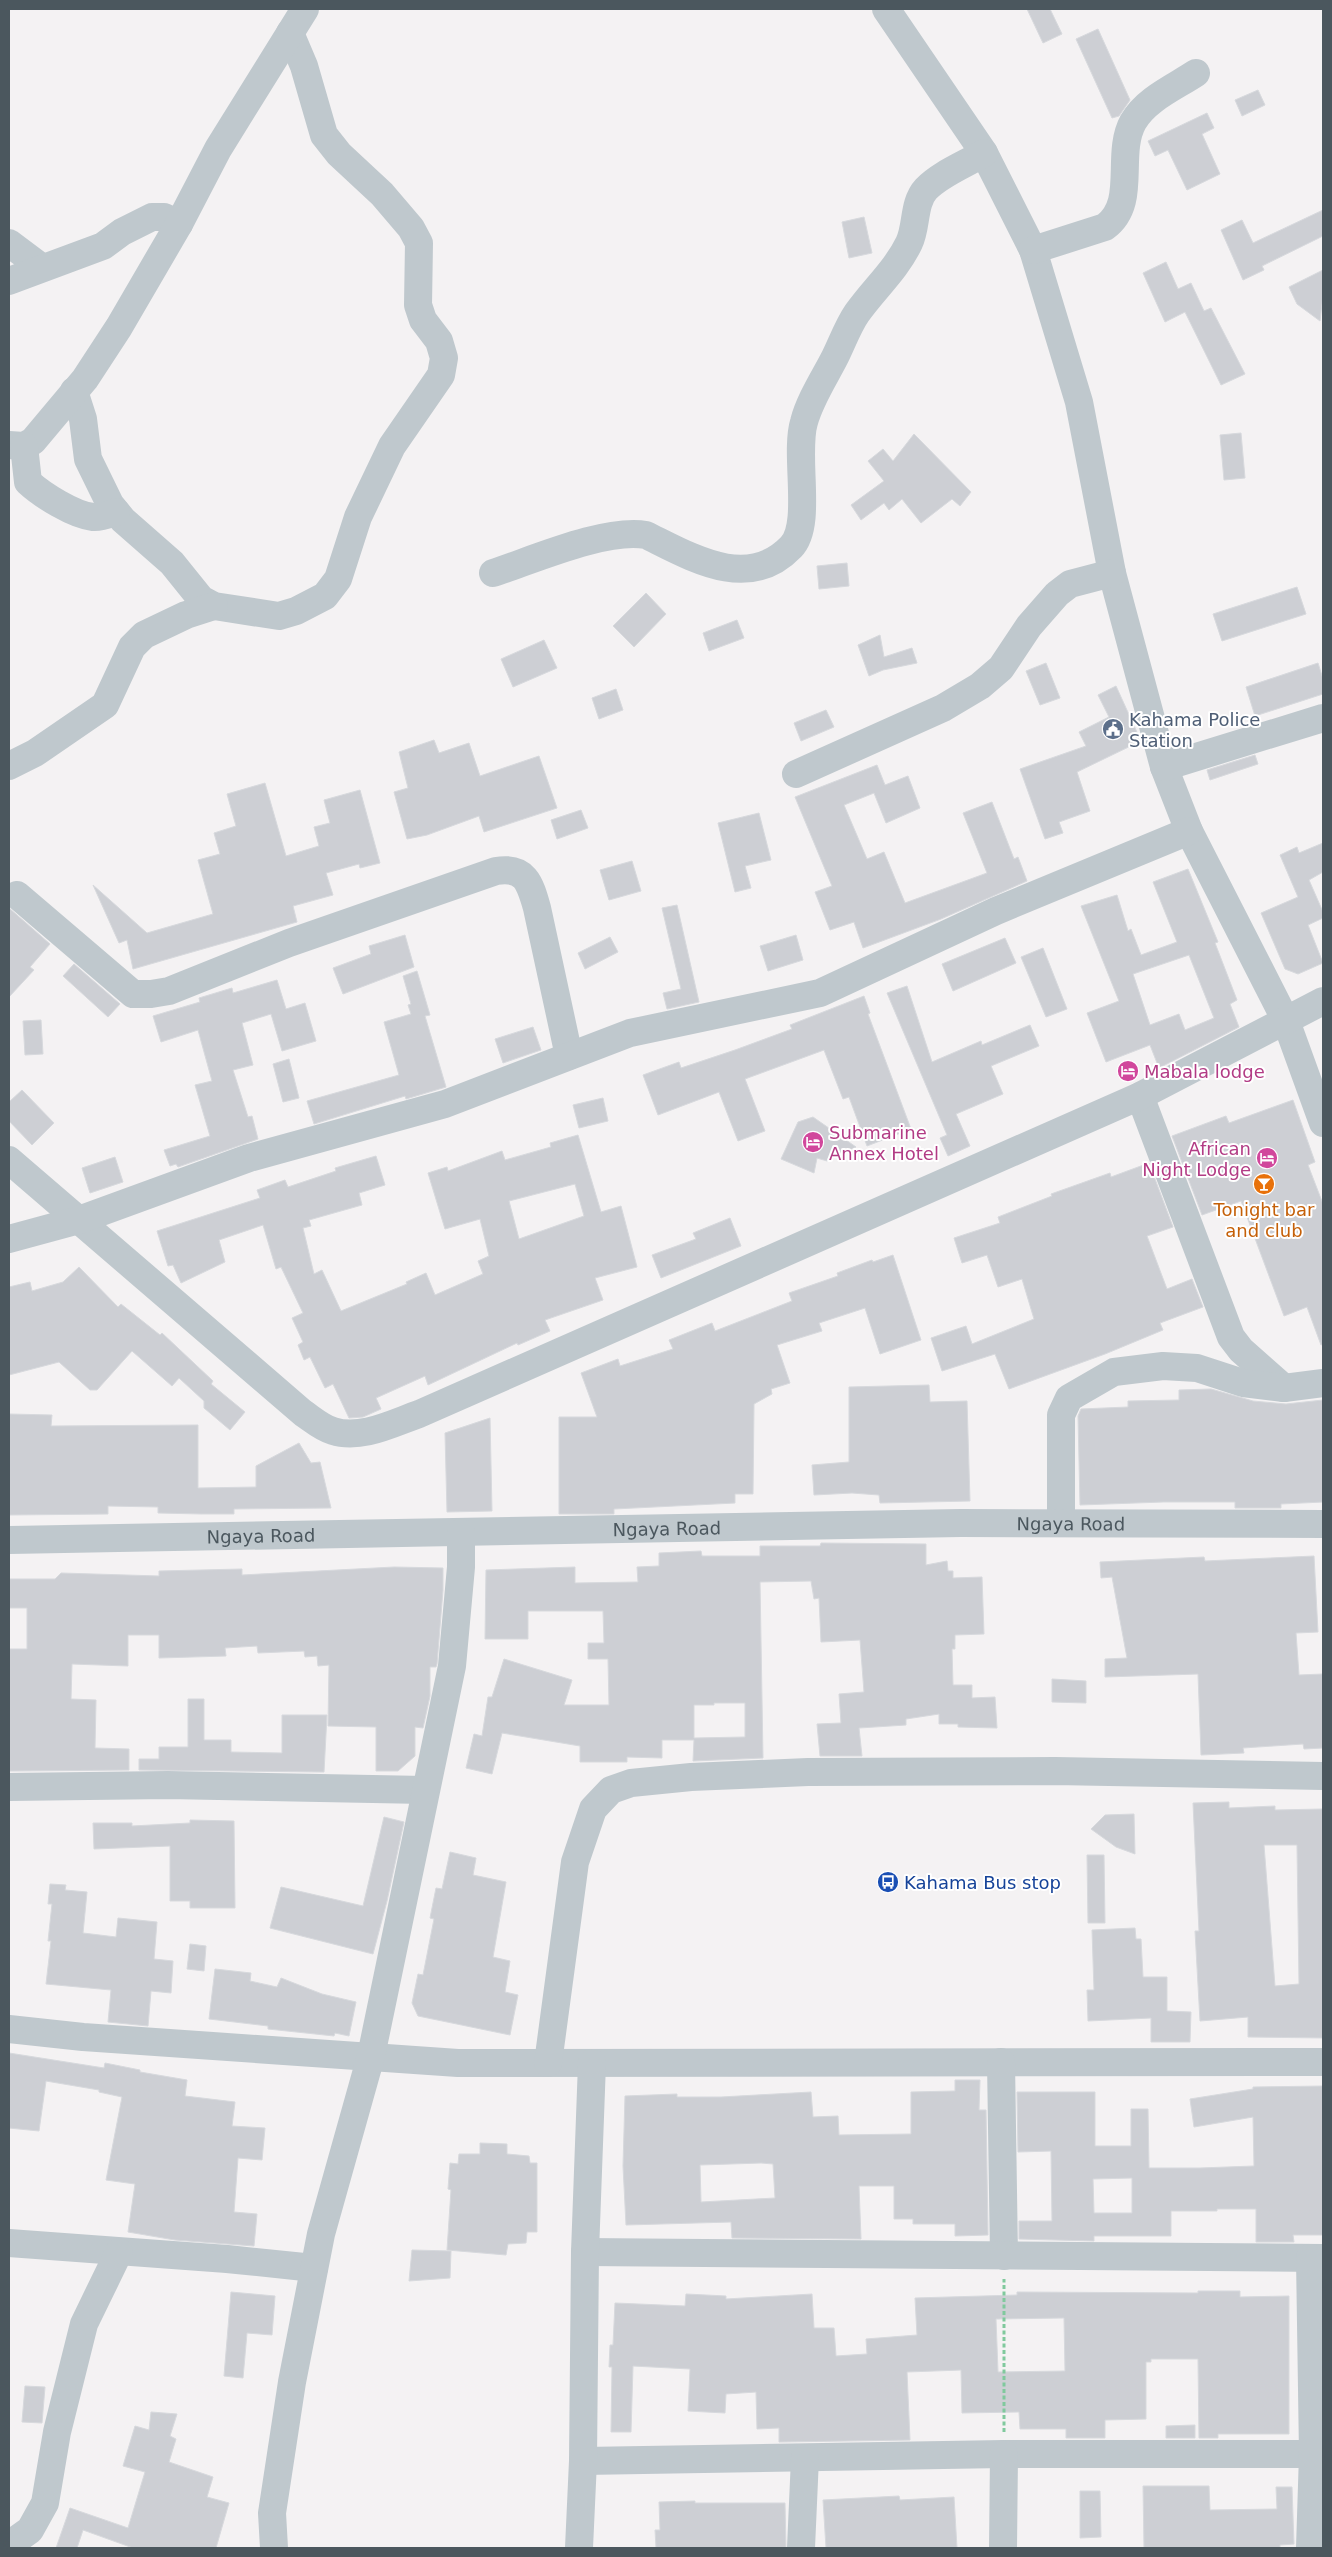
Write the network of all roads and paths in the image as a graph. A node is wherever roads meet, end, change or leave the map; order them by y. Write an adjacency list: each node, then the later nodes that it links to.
1 (305, 9): 3 (street)
2 (886, 9): 5 (street)
3 (290, 33): 6 (street); 16 (street)
4 (1196, 74): 8 (street)
5 (984, 153): 8 (street); 14 (street)
6 (179, 224): 9 (street); 11 (street)
7 (9, 242): 9 (street)
8 (1033, 250): 15 (street)
9 (41, 267): 10 (street)
10 (9, 281)
11 (74, 391): 12 (street); 13 (street)
12 (16, 446): 13 (street)
13 (116, 512): 16 (street)
14 (493, 573)
15 (1112, 573): 19 (street); 20 (street)
16 (214, 606): 18 (street)
17 (1323, 718): 19 (street)
18 (9, 766)
19 (1164, 767): 21 (street)
20 (796, 774)
21 (1189, 831): 24 (street); 25 (street)
22 (17, 895): 25 (street)
23 (1323, 1001): 24 (street)
24 (1286, 1021): 26 (street); 27 (street)
25 (569, 1056): 29 (street)
26 (1140, 1096): 29 (street); 32 (street)
27 (1323, 1124)
28 (9, 1160): 29 (street)
29 (79, 1220): 30 (street)
30 (9, 1239)
31 (1323, 1383): 32 (street)
32 (1284, 1388): 33 (street)
33 (1062, 1523): 34 (street, Ngaya Road); 35 (street, Ngaya Road)
34 (1323, 1524)
35 (461, 1533): 36 (street, Ngaya Road); 39 (street)
36 (9, 1540)
37 (1323, 1776): 44 (street)
38 (9, 1787): 39 (street)
39 (425, 1790): 41 (street)
40 (9, 2029): 41 (street)
41 (372, 2056): 44 (street); 51 (street)
42 (1001, 2062): 43 (street); 45 (street); 49 (street)
43 (1323, 2062)
44 (548, 2063): 45 (street)
45 (592, 2063): 48 (street)
46 (9, 2243): 47 (street)
47 (119, 2252): 51 (street); 56 (street)
48 (584, 2252): 49 (street); 55 (street)
49 (1004, 2256): 50 (street); 52 (path)
50 (1317, 2258): 53 (street)
51 (314, 2268): 57 (street)
52 (1004, 2454): 53 (street); 54 (street); 60 (street)
53 (1313, 2454): 61 (street)
54 (805, 2458): 55 (street); 59 (street)
55 (583, 2461): 58 (street)
56 (9, 2545)
57 (274, 2548)
58 (579, 2548)
59 (801, 2548)
60 (1003, 2548)
61 (1310, 2548)

